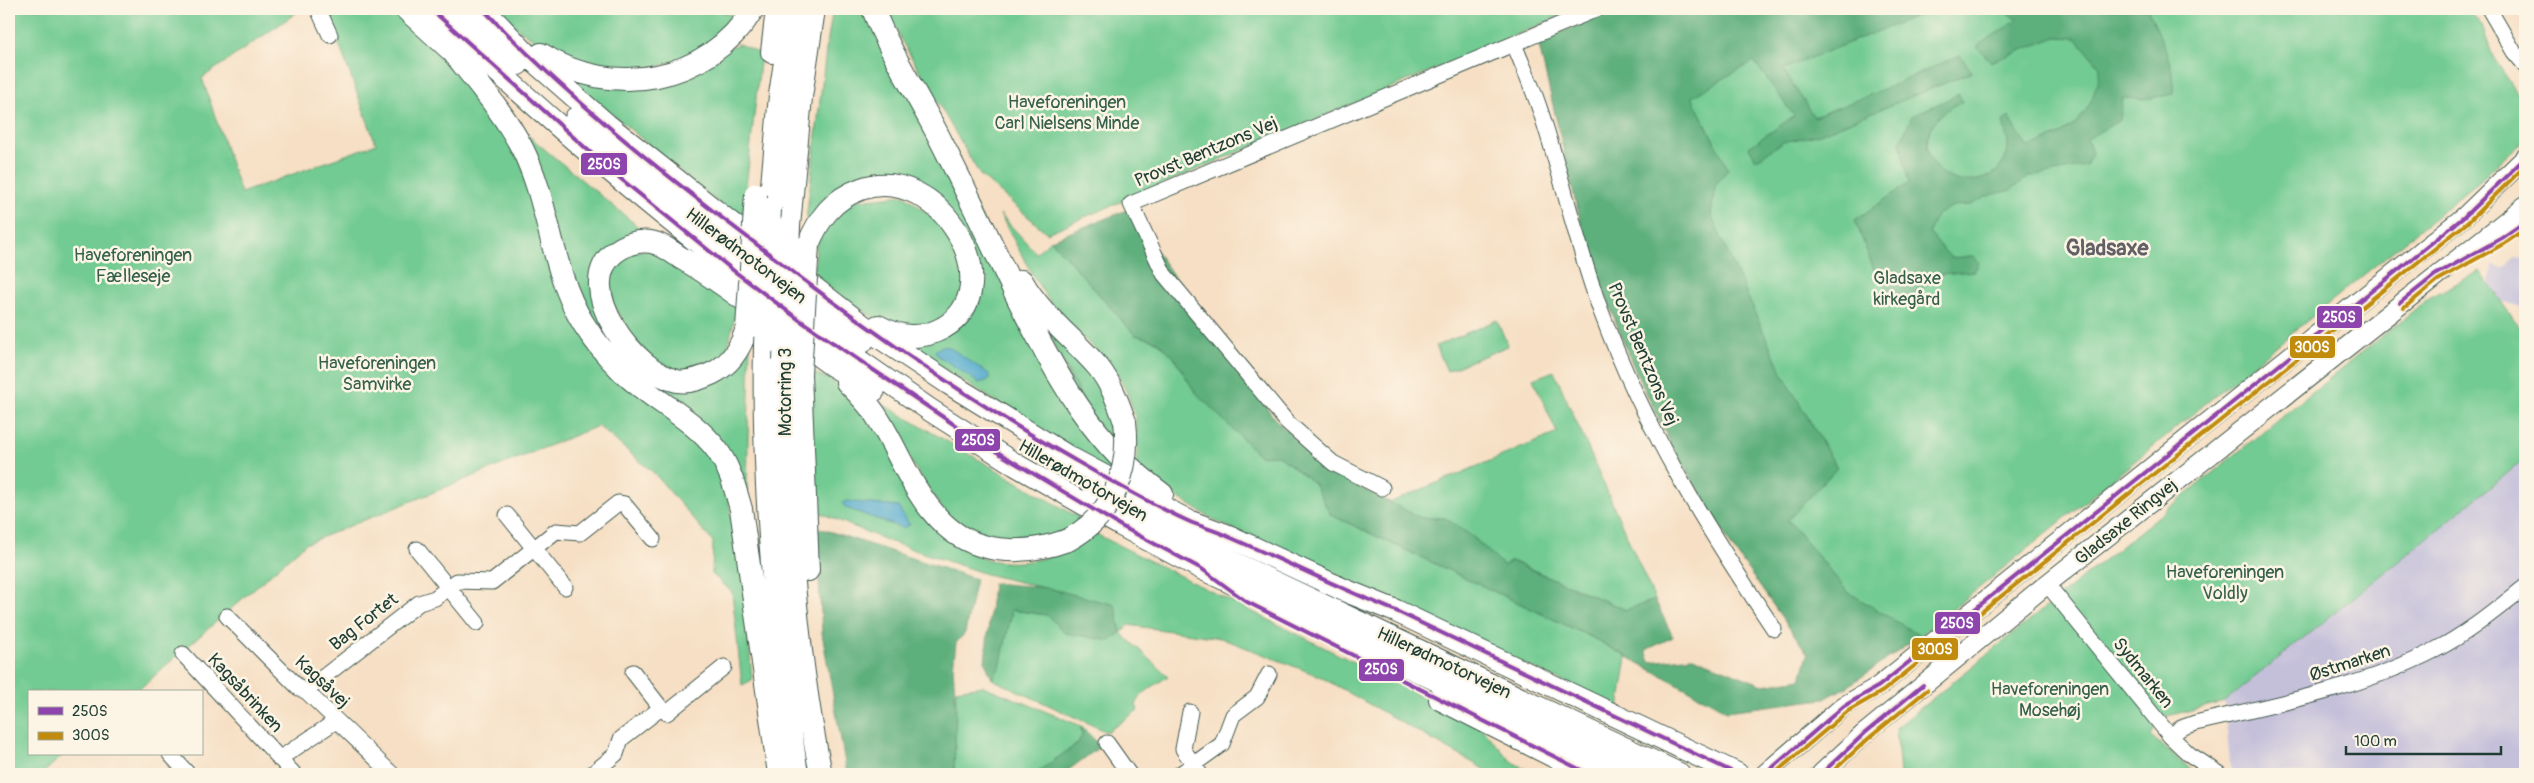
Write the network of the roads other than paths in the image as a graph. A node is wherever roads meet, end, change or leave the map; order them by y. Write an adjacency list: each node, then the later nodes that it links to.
1 (318, 9): 14 (street)
2 (406, 9): 16 (highway)
3 (432, 9): 29 (highway, Hillerødmotorvejen)
4 (458, 9): 53 (highway, Hillerødmotorvejen)
5 (483, 9): 13 (highway)
6 (753, 9): 13 (highway)
7 (777, 9): 20 (highway)
8 (793, 9): 20 (highway, Motorring 3)
9 (814, 9): 27 (highway, Motorring 3, bridge)
10 (873, 9): 18 (highway)
11 (1598, 9): 15 (street, Provst Bentzons Vej)
12 (2489, 9): 17 (street)
13 (503, 28): 25 (highway)
14 (330, 35)
15 (1514, 44): 30 (street, Provst Bentzons Vej); 45 (street, Provst Bentzons Vej)
16 (452, 52): 23 (highway); 44 (highway)
17 (2525, 65)
18 (943, 144): 26 (highway, bridge); 32 (highway)
19 (2525, 158): 73 (main road, Gladsaxe Ringvej)
20 (763, 201): 23 (highway, bridge); 28 (highway, Motorring 3, bridge)
21 (2525, 206): 24 (main road, Gladsaxe Ringvej)
22 (2525, 222): 24 (main road, Gladsaxe Ringvej)
23 (704, 270): 26 (highway)
24 (2435, 275): 37 (main road, Gladsaxe Ringvej)
25 (840, 306): 27 (highway, bridge); 32 (highway)
26 (832, 364): 29 (highway)
27 (792, 367): 66 (highway)
28 (764, 422): 44 (highway); 65 (highway, Motorring 3)
29 (1016, 465): 36 (highway, Hillerødmotorvejen)
30 (1382, 488)
31 (507, 515): 34 (street)
32 (1226, 535): 41 (highway)
33 (653, 539): 34 (street, Bag Fortet)
34 (534, 548): 38 (street); 40 (street, Bag Fortet)
35 (417, 549): 40 (street)
36 (1203, 569): 69 (highway); 70 (highway, Hillerødmotorvejen)
37 (2047, 584): 55 (street, Sydmarken); 74 (main road, Gladsaxe Ringvej)
38 (565, 586)
39 (2525, 587): 55 (street, Østmarken)
40 (449, 588): 43 (street); 50 (street, Bag Fortet)
41 (1344, 590): 53 (highway); 72 (highway)
42 (227, 616): 50 (street, Kagsåvej)
43 (477, 623)
44 (758, 625): 64 (highway)
45 (1774, 629)
46 (183, 654): 58 (street, Kagsåbrinken)
47 (724, 667): 51 (street)
48 (633, 672): 51 (street)
49 (1269, 674): 59 (street)
50 (307, 692): 54 (street, Kagsåvej)
51 (661, 708): 60 (street)
52 (1190, 712): 59 (street)
53 (1558, 717): 71 (highway, Hillerødmotorvejen)
54 (336, 721): 58 (street, Kagsåbrinken); 63 (street, Kagsåvej)
55 (2170, 736): 75 (street, Sydmarken)
56 (1107, 743): 67 (street)
57 (172, 756): 61 (street)
58 (279, 758): 62 (street, Kagsåbrinken)
59 (1197, 769): 68 (street)
60 (595, 773)
61 (188, 774)
62 (294, 774)
63 (392, 774)
64 (779, 774)
65 (797, 774)
66 (821, 774)
67 (1129, 774)
68 (1180, 774)
69 (1589, 774)
70 (1635, 774)
71 (1679, 774)
72 (1737, 774)
73 (1765, 774)
74 (1821, 774)
75 (2220, 774)

